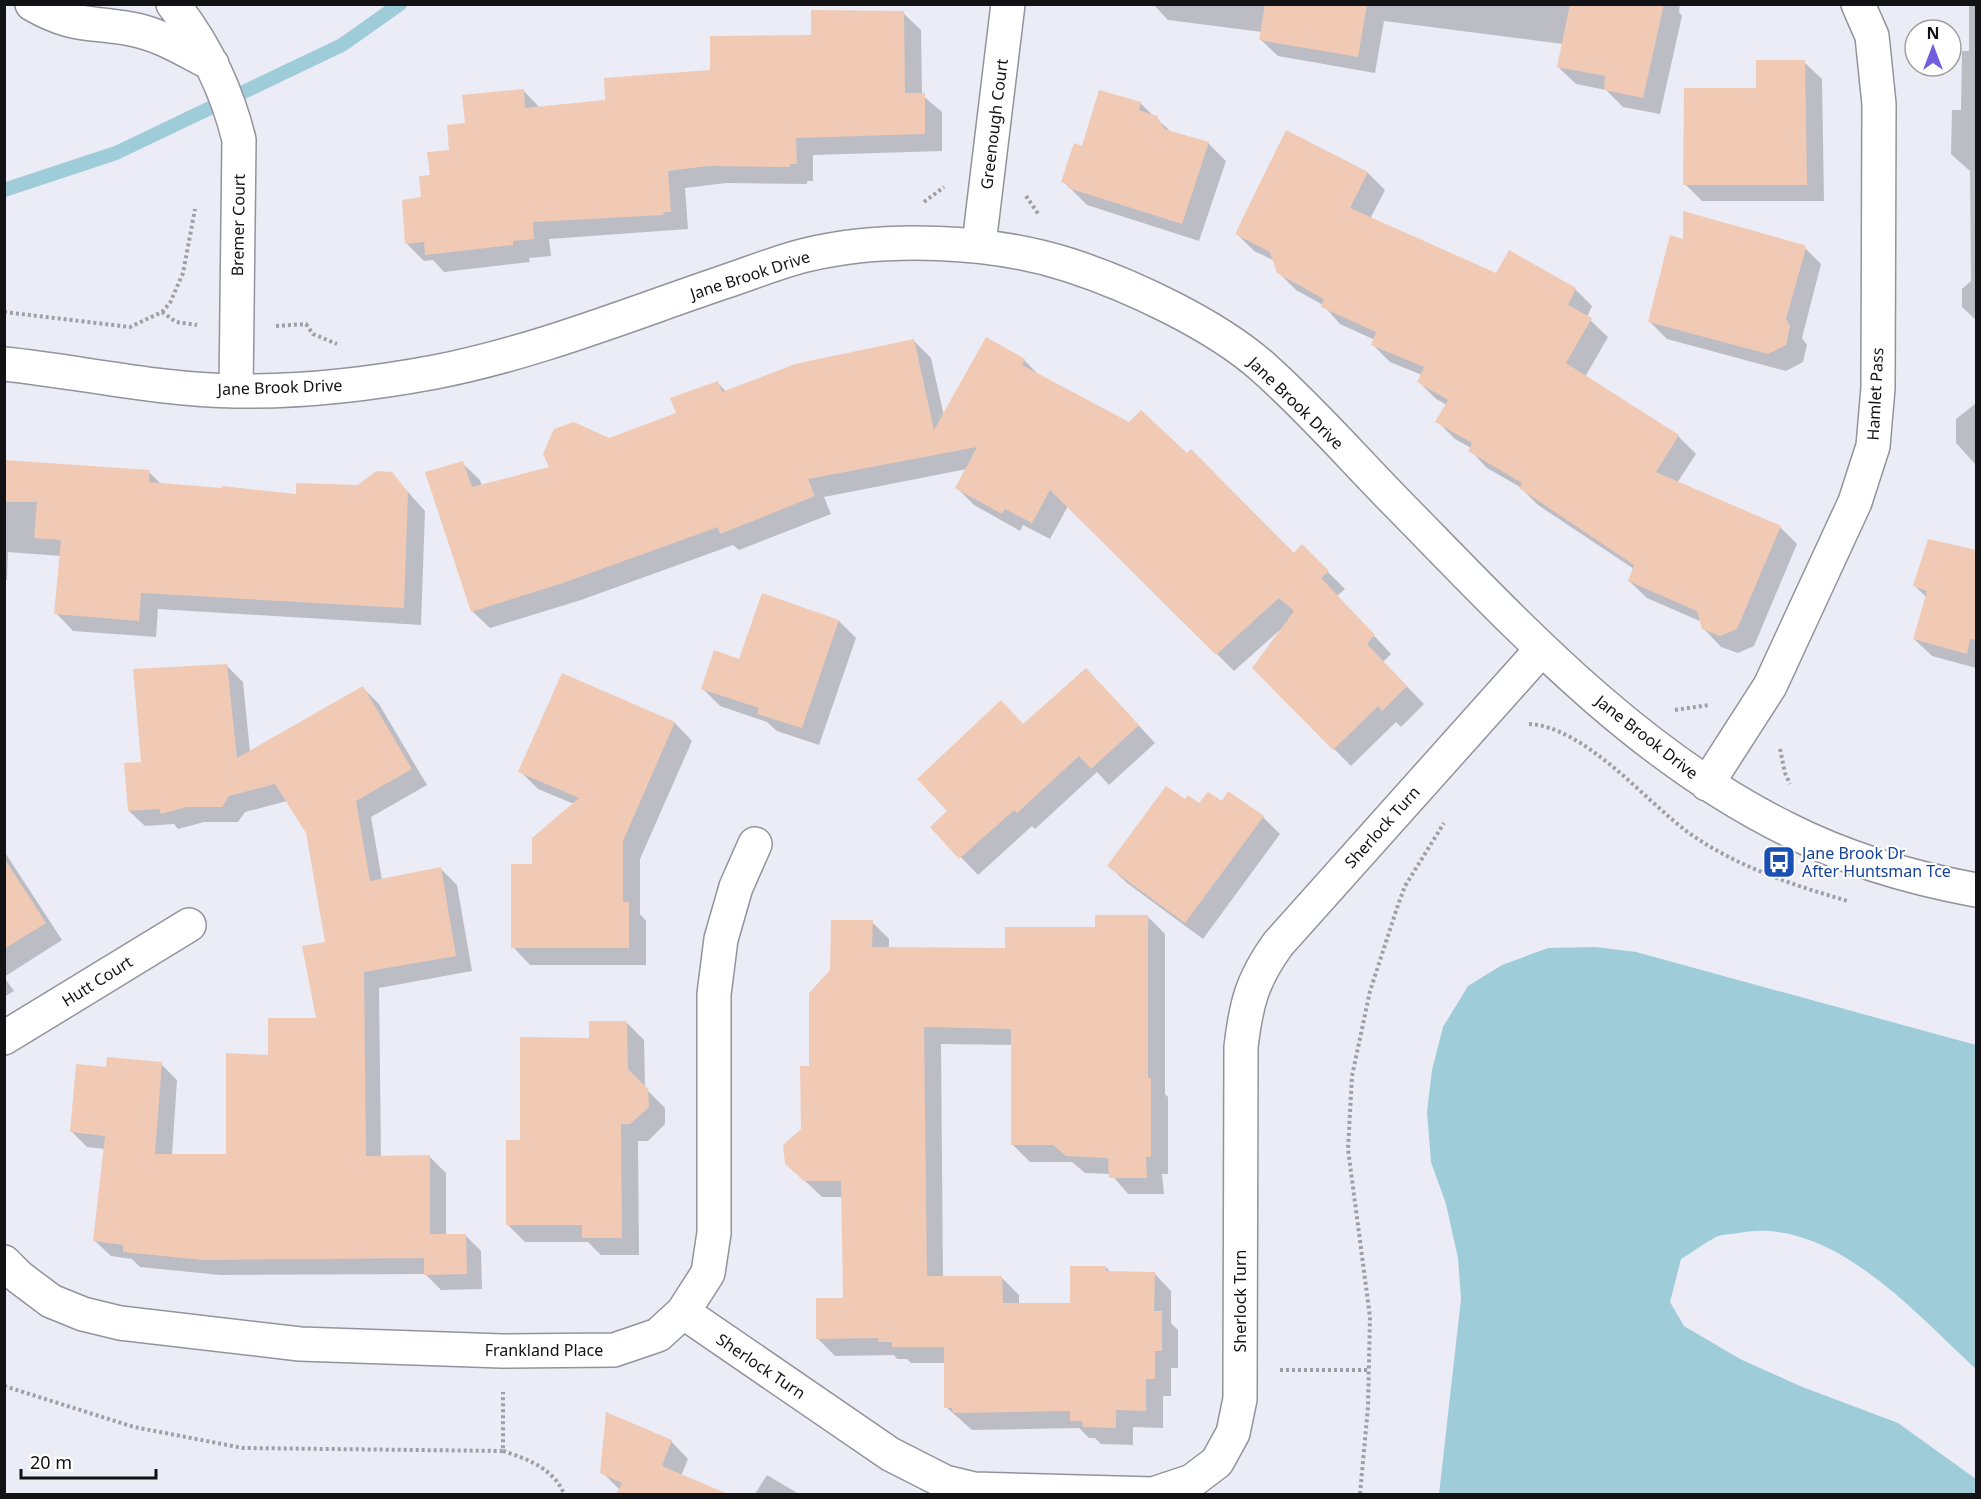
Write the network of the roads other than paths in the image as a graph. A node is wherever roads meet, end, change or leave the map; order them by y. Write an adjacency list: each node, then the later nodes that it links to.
1 (32, 4): 5 (street)
2 (173, 4): 5 (street); 6 (street, Bremer Court)
3 (1008, 4): 7 (street, Greenough Court)
4 (1858, 4): 11 (street, Hamlet Pass)
5 (159, 37): 6 (street)
6 (212, 64): 9 (street, Bremer Court)
7 (979, 244): 9 (street, Jane Brook Drive); 10 (street, Jane Brook Drive)
8 (4, 364): 9 (street, Jane Brook Drive)
9 (236, 391)
10 (1541, 650): 11 (street, Jane Brook Drive); 18 (street, Sherlock Turn)
11 (1707, 783): 13 (street, Jane Brook Drive)
12 (754, 844): 17 (street, Frankland Place)
13 (1977, 890)
14 (189, 925): 15 (street, Hutt Court)
15 (4, 1038)
16 (4, 1262): 17 (street, Frankland Place)
17 (683, 1312): 18 (street, Sherlock Turn)
18 (1102, 1494)

